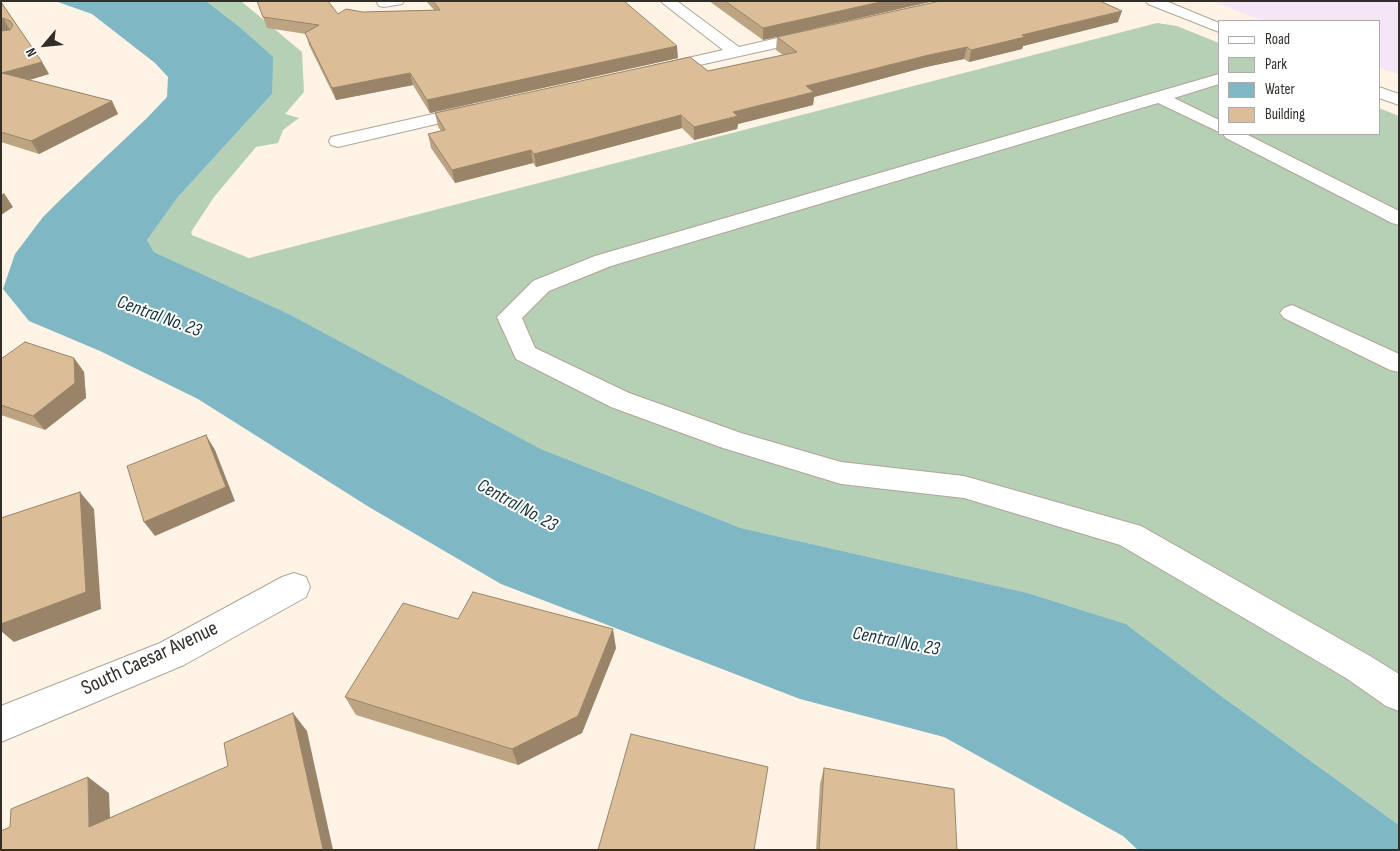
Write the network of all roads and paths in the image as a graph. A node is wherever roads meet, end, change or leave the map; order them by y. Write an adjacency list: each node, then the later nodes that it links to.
1 (667, 1): 5 (street)
2 (1153, 1): 3 (street)
3 (1218, 28)
4 (830, 31): 5 (street)
5 (736, 52): 6 (street)
6 (639, 74)
7 (1218, 79): 9 (street)
8 (1380, 92): 10 (street)
9 (1160, 97): 12 (street); 19 (street)
10 (1398, 99)
11 (493, 106): 14 (street)
12 (1218, 126)
13 (1234, 135): 15 (street)
14 (338, 140)
15 (1399, 219)
16 (1292, 313): 17 (street)
17 (1399, 364)
18 (294, 587): 20 (street, South Caesar Avenue)
19 (1399, 694)
20 (1, 724)

